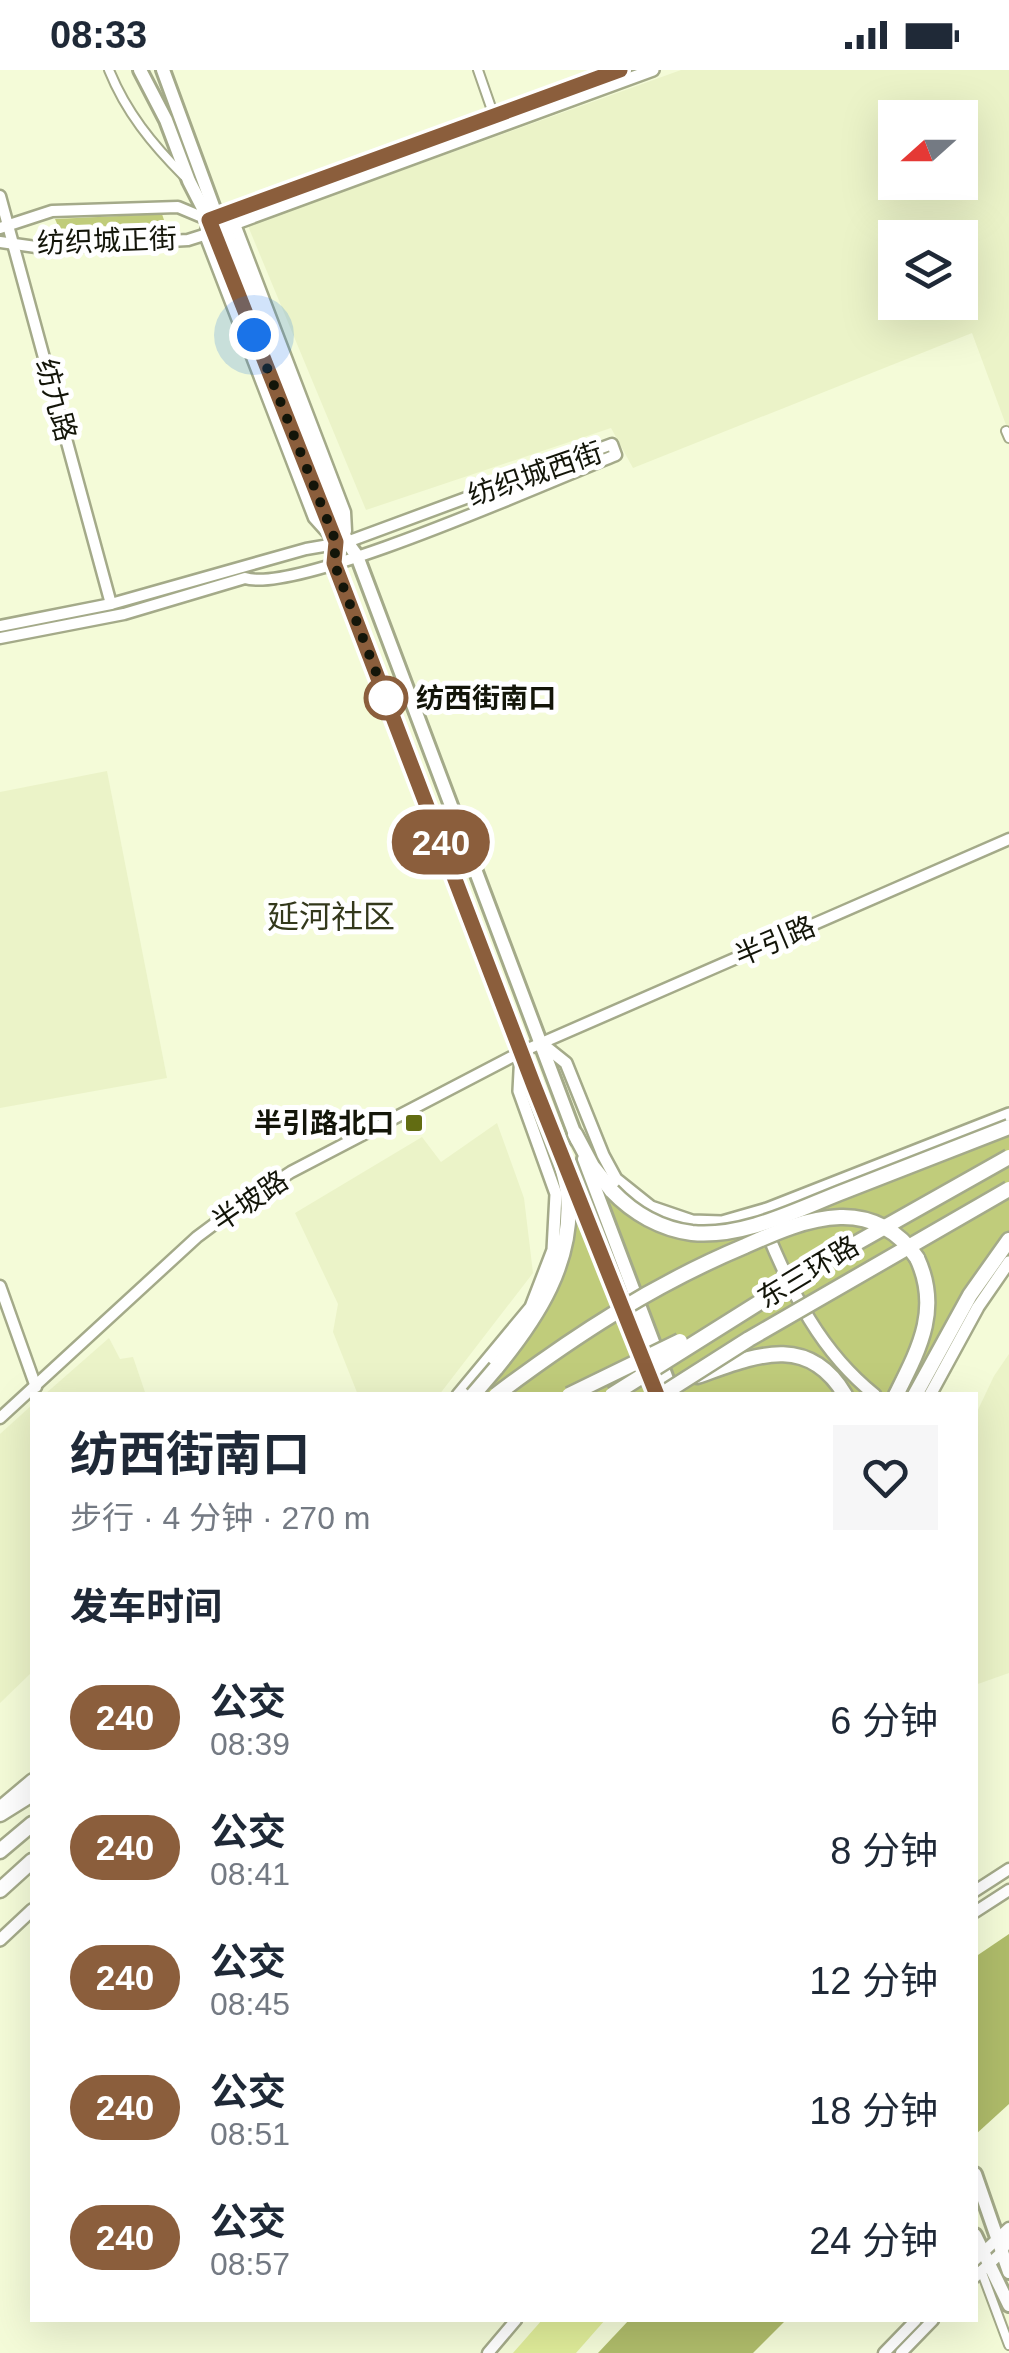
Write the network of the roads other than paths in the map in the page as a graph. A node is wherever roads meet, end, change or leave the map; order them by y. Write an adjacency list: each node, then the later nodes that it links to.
1 (109, 70): 8 (street)
2 (140, 70): 8 (main road)
3 (163, 70): 10 (main road)
4 (478, 70): 7 (street)
5 (620, 70): 7 (main road)
6 (653, 70): 10 (main road)
7 (494, 116): 10 (main road)
8 (189, 181): 10 (main road)
9 (0, 196): 11 (street, 纺九路)
10 (219, 224): 11 (street, 纺织城正街); 13 (street, 纺织城正街); 14 (street); 15 (main road); 16 (main road)
11 (4, 226): 13 (street, 纺九路)
12 (0, 242): 13 (street, 纺织城正街)
13 (13, 242): 19 (street, 纺九路)
14 (271, 317): 15 (street); 16 (street)
15 (272, 352): 16 (main road)
16 (341, 542): 17 (main road); 17 (street, 纺织城西街); 18 (main road); 19 (street, 纺织城西街)
17 (358, 556): 18 (street, 纺织城西街); 23 (main road)
18 (334, 563): 21 (street, 纺织城西街); 24 (main road)
19 (111, 604): 20 (street, 纺织城西街)
20 (0, 626)
21 (0, 638)
22 (1009, 839): 23 (street, 半引路)
23 (541, 1043): 24 (street, 半坡路); 28 (main road); 31 (main road)
24 (520, 1052): 26 (main road); 36 (main road); 37 (street, 半坡路)
25 (1009, 1114): 31 (main road)
26 (547, 1120): 40 (highway, bridge); 45 (main road)
27 (1009, 1127): 28 (highway, bridge)
28 (576, 1134): 38 (main road)
29 (1009, 1157): 35 (highway, 东三环路, bridge)
30 (1009, 1189): 38 (highway, 东三环路, bridge)
31 (758, 1212): 47 (main road)
32 (1009, 1240): 49 (highway)
33 (1009, 1262): 50 (main road)
34 (0, 1286): 37 (street)
35 (735, 1316): 43 (highway, bridge); 44 (highway, 东三环路, bridge)
36 (479, 1371): 39 (main road); 42 (main road)
37 (36, 1386): 51 (street, 半坡路)
38 (678, 1388): 46 (highway, bridge)
39 (461, 1392)
40 (475, 1392)
41 (500, 1392): 48 (highway, bridge)
42 (501, 1392)
43 (576, 1392)
44 (617, 1392)
45 (658, 1392)
46 (843, 1392)
47 (872, 1392)
48 (897, 1392)
49 (917, 1392)
50 (932, 1392)
51 (0, 1418)
52 (30, 1782): 54 (main road)
53 (30, 1795): 54 (highway)
54 (0, 1811)
55 (30, 1826): 56 (highway)
56 (0, 1851)
57 (30, 1863): 60 (highway)
58 (1009, 1869): 59 (street)
59 (978, 1889)
60 (0, 1890)
61 (1009, 1890): 62 (street)
62 (978, 1910)
63 (30, 1912): 64 (main road)
64 (0, 1940)
65 (978, 2182): 67 (main road)
66 (1009, 2228): 67 (street)
67 (1004, 2243): 68 (street); 69 (main road)
68 (980, 2264): 70 (main road); 74 (street)
69 (1009, 2272)
70 (1009, 2304)
71 (514, 2322): 75 (street)
72 (914, 2322): 76 (street)
73 (931, 2322): 77 (street)
74 (1009, 2345)
75 (488, 2353)
76 (884, 2353)
77 (900, 2353)

